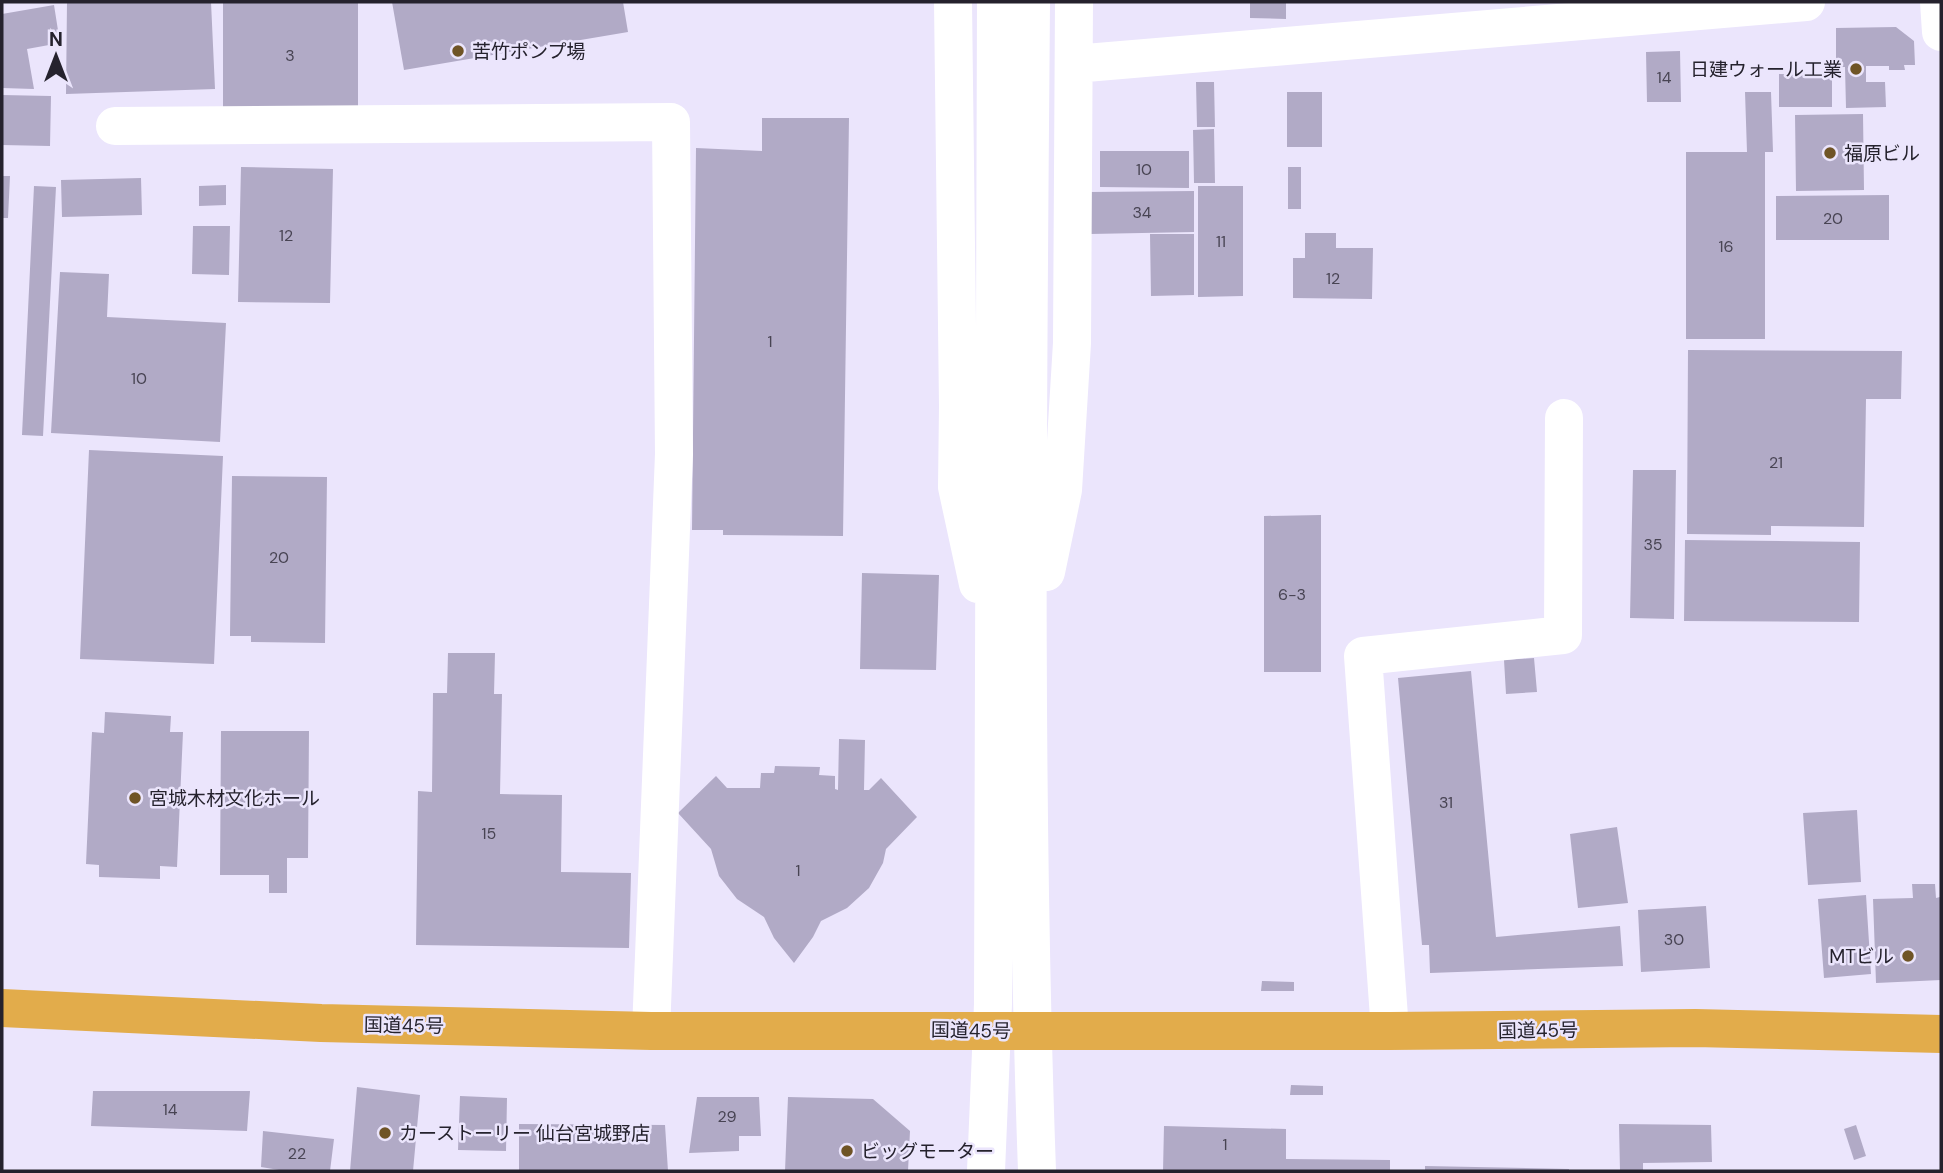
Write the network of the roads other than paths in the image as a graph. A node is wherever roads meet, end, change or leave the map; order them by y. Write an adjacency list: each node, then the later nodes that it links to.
1 (953, 2): 12 (street)
2 (996, 2): 10 (street)
3 (1031, 2): 10 (street)
4 (1074, 2): 8 (street)
5 (1806, 2): 8 (street)
6 (1939, 2): 7 (street)
7 (1941, 32)
8 (1074, 64): 12 (street)
9 (114, 125): 16 (street)
10 (1012, 142): 12 (street)
11 (1564, 418): 17 (street)
12 (1011, 652): 14 (street); 15 (street)
13 (2, 1008): 16 (highway, 国道45号)
14 (992, 1030): 15 (highway, 国道45号); 16 (highway, 国道45号); 19 (street)
15 (1033, 1030): 17 (highway, 国道45号); 20 (street)
16 (651, 1031)
17 (1390, 1031): 18 (highway, 国道45号)
18 (1941, 1034)
19 (986, 1171)
20 (1037, 1171)

